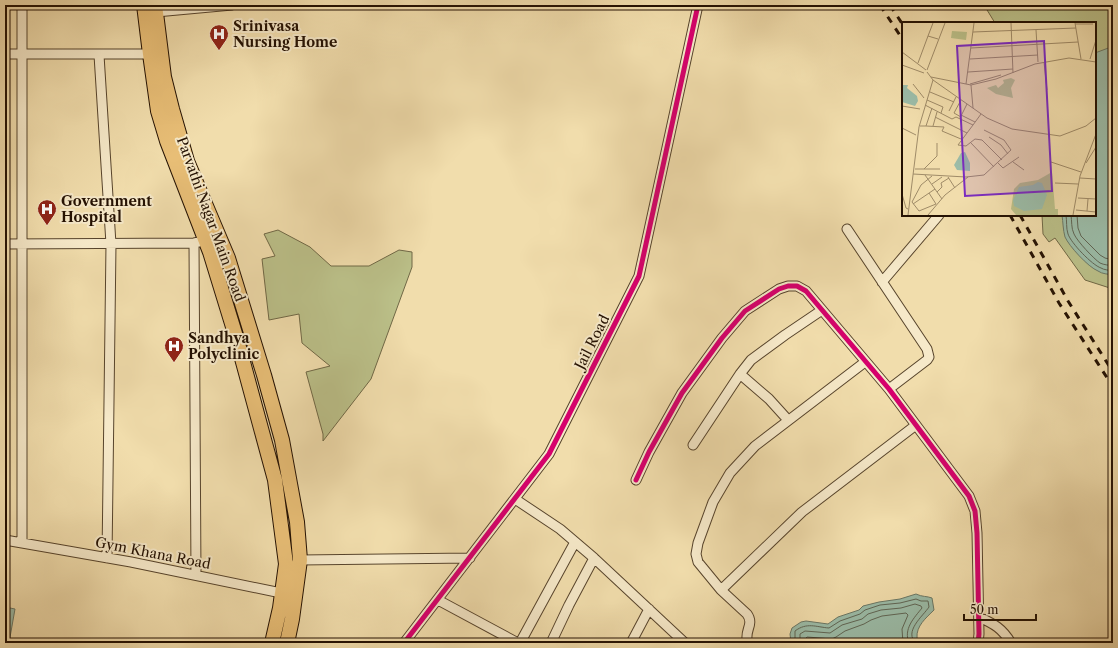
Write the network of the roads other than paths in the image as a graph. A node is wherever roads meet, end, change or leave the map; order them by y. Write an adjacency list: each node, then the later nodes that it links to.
1 (22, 5): 6 (street)
2 (232, 5): 4 (street)
3 (698, 5): 25 (street, Jail Road)
4 (152, 7): 8 (main road, Parvathi Nagar Main Road); 12 (main road, Parvathi Nagar Main Road)
5 (5, 54): 6 (street)
6 (22, 54): 7 (street); 14 (street)
7 (99, 54): 8 (street); 15 (street)
8 (150, 54): 11 (main road, Parvathi Nagar Main Road)
9 (938, 216): 16 (street)
10 (847, 230): 16 (street)
11 (200, 242): 12 (street); 15 (street); 33 (street); 35 (main road, Parvathi Nagar Main Road)
12 (221, 242): 32 (main road, Parvathi Nagar Main Road)
13 (5, 244): 14 (street)
14 (21, 244): 15 (street); 28 (street)
15 (111, 244): 29 (street)
16 (882, 282): 20 (street)
17 (822, 310): 18 (street); 19 (street); 24 (street)
18 (865, 362): 20 (street); 21 (street)
19 (740, 374): 21 (street); 23 (street)
20 (889, 389): 22 (street)
21 (788, 420): 34 (street)
22 (916, 425): 34 (street); 38 (street)
23 (694, 445)
24 (636, 480)
25 (515, 499): 27 (street); 30 (street, Jail Road)
26 (5, 540): 28 (street, Gym Khana Road)
27 (575, 542): 31 (street); 42 (street)
28 (22, 543): 29 (street, Gym Khana Road)
29 (107, 558): 33 (street, Gym Khana Road)
30 (470, 558): 32 (street); 36 (street, Jail Road)
31 (594, 558): 37 (street); 43 (street)
32 (300, 560): 35 (main road, Parvathi Nagar Main Road)
33 (196, 575): 35 (street, Gym Khana Road)
34 (721, 590): 46 (street)
35 (288, 594): 39 (main road, Parvathi Nagar Main Road); 40 (main road, Parvathi Nagar Main Road)
36 (438, 600): 41 (street, Jail Road); 42 (street)
37 (649, 609): 44 (street); 45 (street)
38 (979, 616): 47 (street); 48 (street)
39 (272, 643)
40 (286, 643)
41 (404, 643)
42 (519, 643)
43 (551, 643)
44 (631, 643)
45 (685, 643)
46 (748, 643)
47 (978, 643)
48 (1011, 643)

